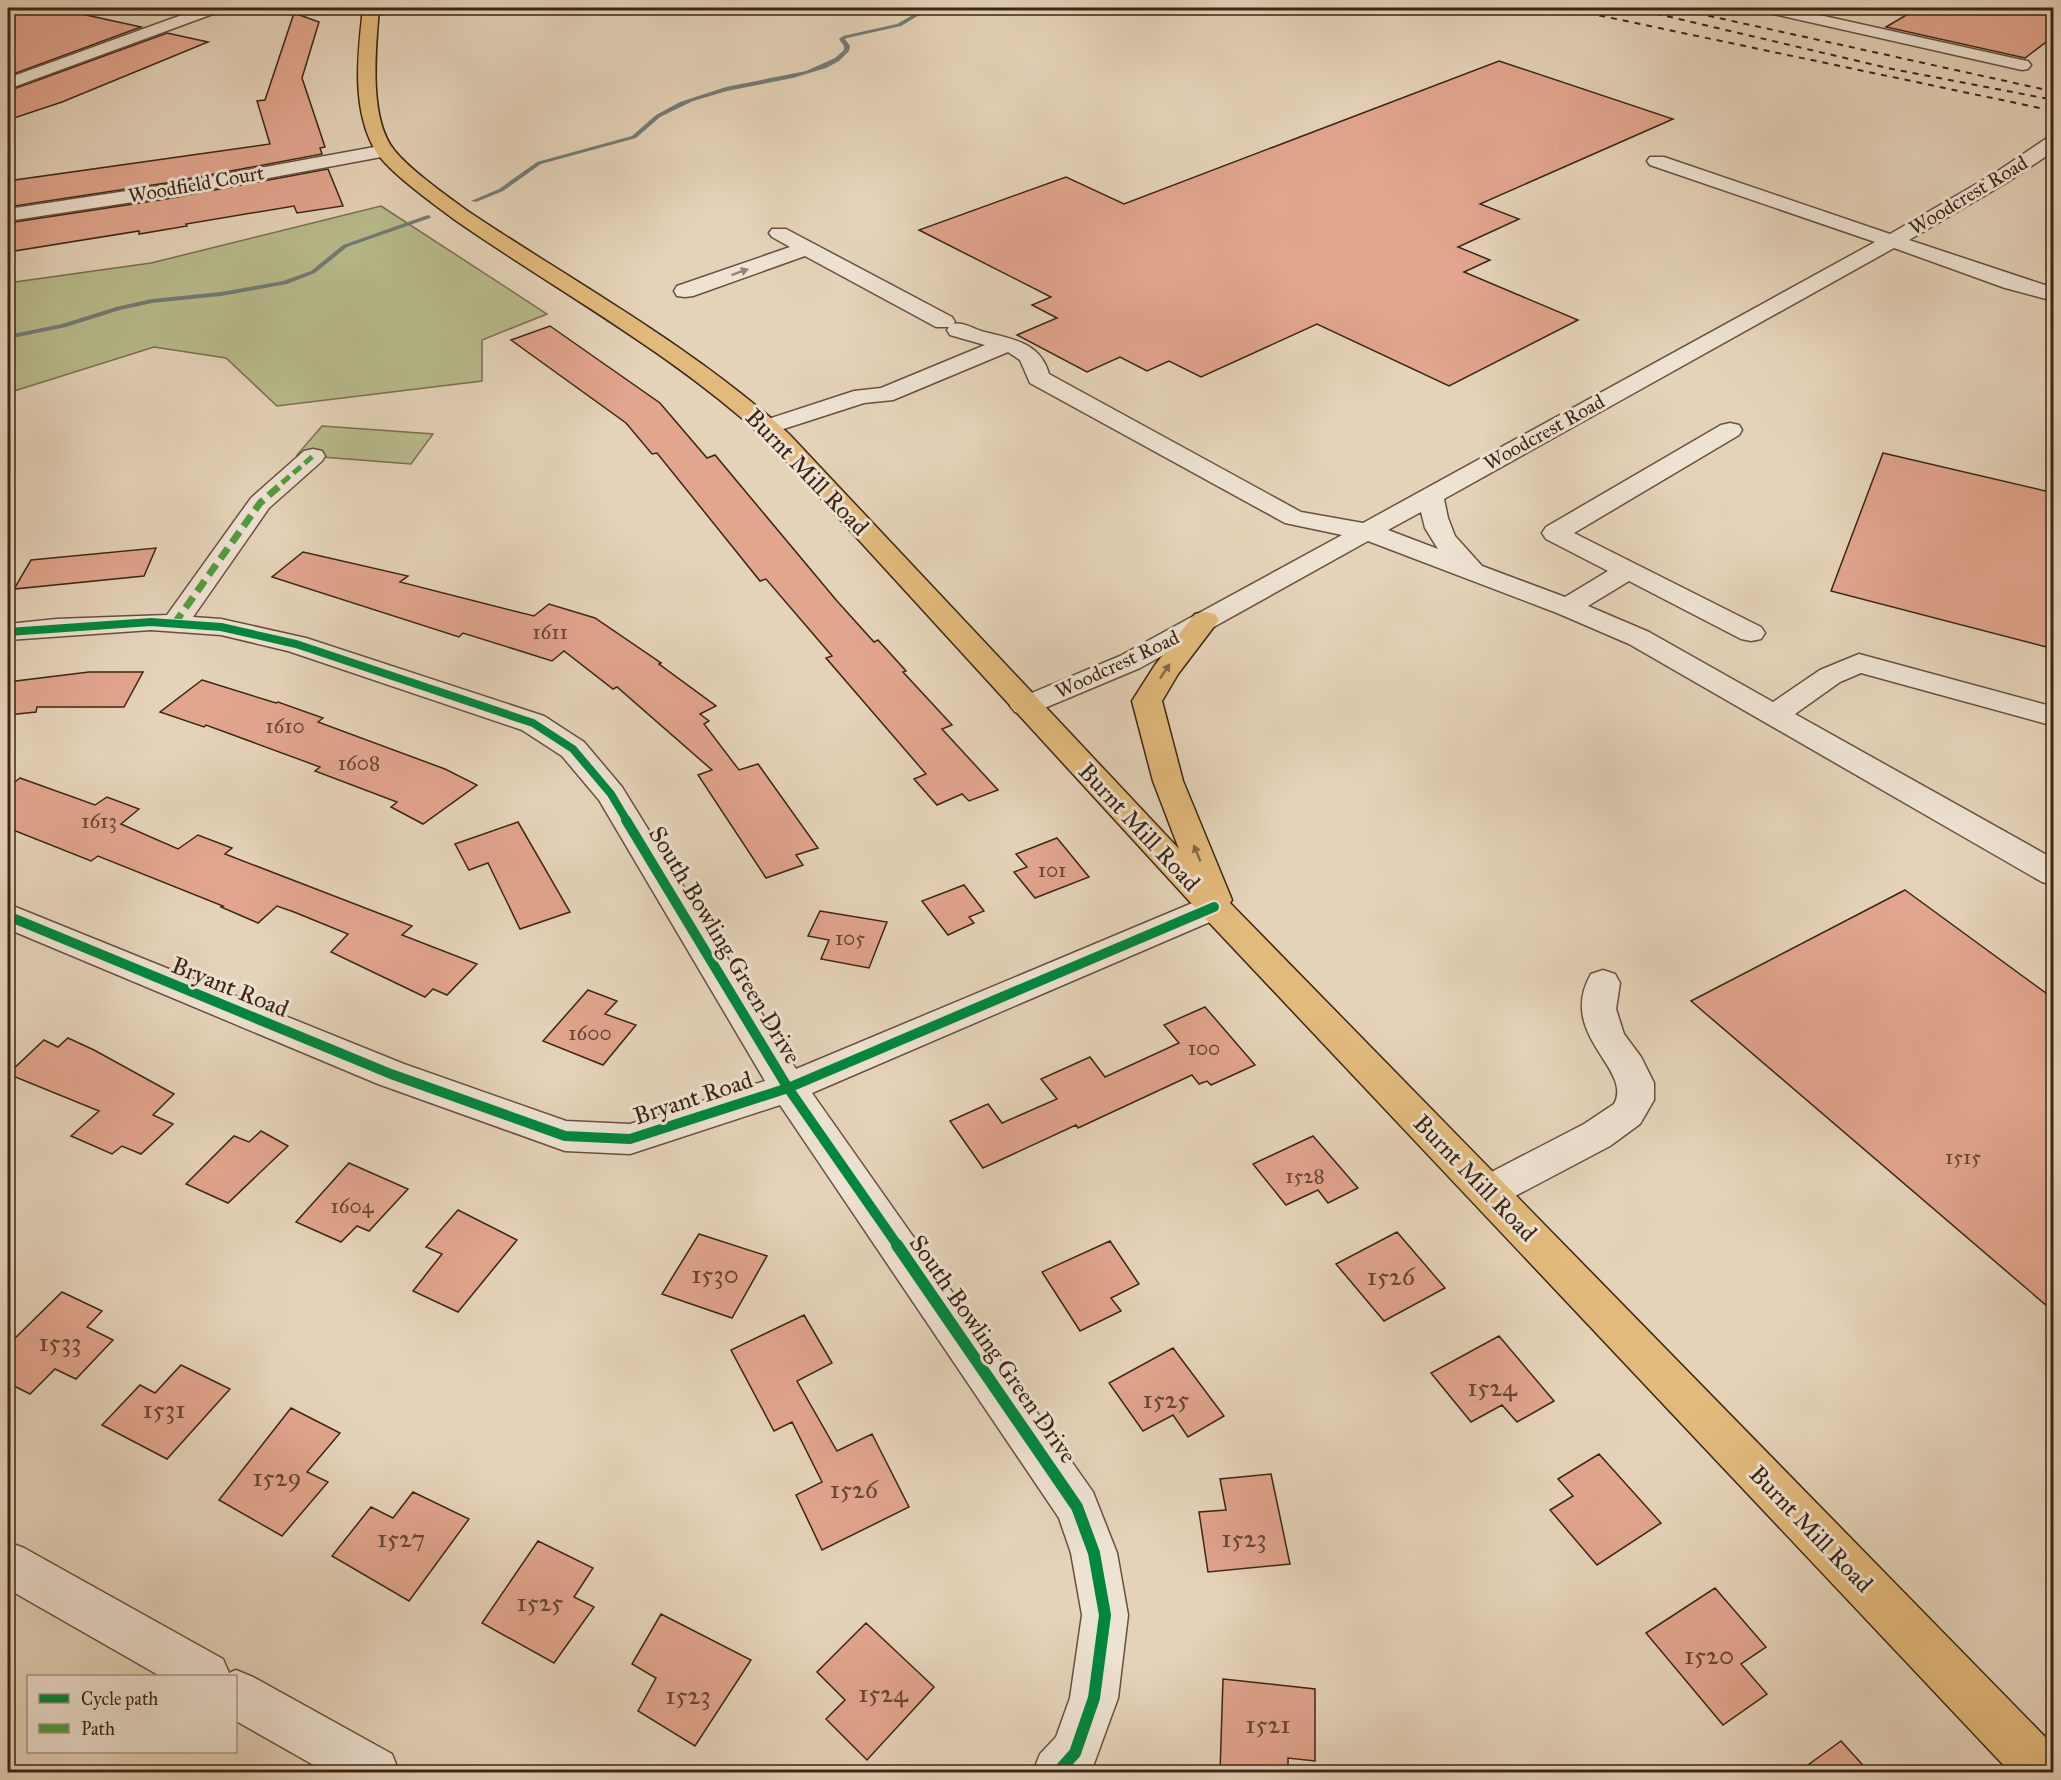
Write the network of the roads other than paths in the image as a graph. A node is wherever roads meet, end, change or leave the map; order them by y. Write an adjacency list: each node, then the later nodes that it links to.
1 (215, 8): 7 (street)
2 (371, 8): 9 (main road, Burnt Mill Road)
3 (1769, 8): 5 (street)
4 (1834, 8): 5 (street)
5 (1817, 19): 6 (street)
6 (2022, 65)
7 (8, 84)
8 (2054, 142): 13 (street, Woodcrest Road)
9 (385, 151): 11 (street, Woodfield Court); 20 (main road, Burnt Mill Road)
10 (1658, 161): 13 (street)
11 (8, 215)
12 (779, 233): 14 (street)
13 (1891, 241): 16 (street); 17 (street); 22 (street, Woodcrest Road)
14 (807, 248): 15 (street, one-way to 14); 18 (street)
15 (685, 291)
16 (2054, 295)
17 (2054, 305)
18 (1007, 344): 20 (street); 23 (street)
19 (1730, 430): 26 (street)
20 (774, 433): 33 (main road, Burnt Mill Road)
21 (313, 456): 30 (street)
22 (1431, 494): 24 (street, Woodcrest Road); 27 (street)
23 (1294, 518): 24 (street); 25 (street)
24 (1365, 531): 25 (street, Woodcrest Road); 27 (street)
25 (1316, 558): 29 (street, Woodcrest Road)
26 (1628, 570): 28 (street); 32 (street)
27 (1475, 574): 28 (street)
28 (1567, 607): 34 (street)
29 (1205, 620): 33 (street, Woodcrest Road); 37 (main road, one-way to 29)
30 (174, 624): 31 (street, South Bowling Green Drive); 40 (street, South Bowling Green Drive)
31 (8, 632)
32 (1751, 633)
33 (1025, 706): 37 (main road, Burnt Mill Road)
34 (1774, 715): 35 (street); 36 (street)
35 (2054, 717)
36 (2054, 874)
37 (1215, 908): 40 (street, Bryant Road); 41 (main road, Burnt Mill Road)
38 (8, 916): 40 (street, Bryant Road)
39 (1603, 983): 41 (street)
40 (788, 1088): 46 (street, South Bowling Green Drive)
41 (1488, 1192): 47 (main road, Burnt Mill Road)
42 (8, 1564): 43 (street)
43 (202, 1675)
44 (237, 1695): 45 (street)
45 (374, 1773)
46 (1058, 1773)
47 (2044, 1773)

